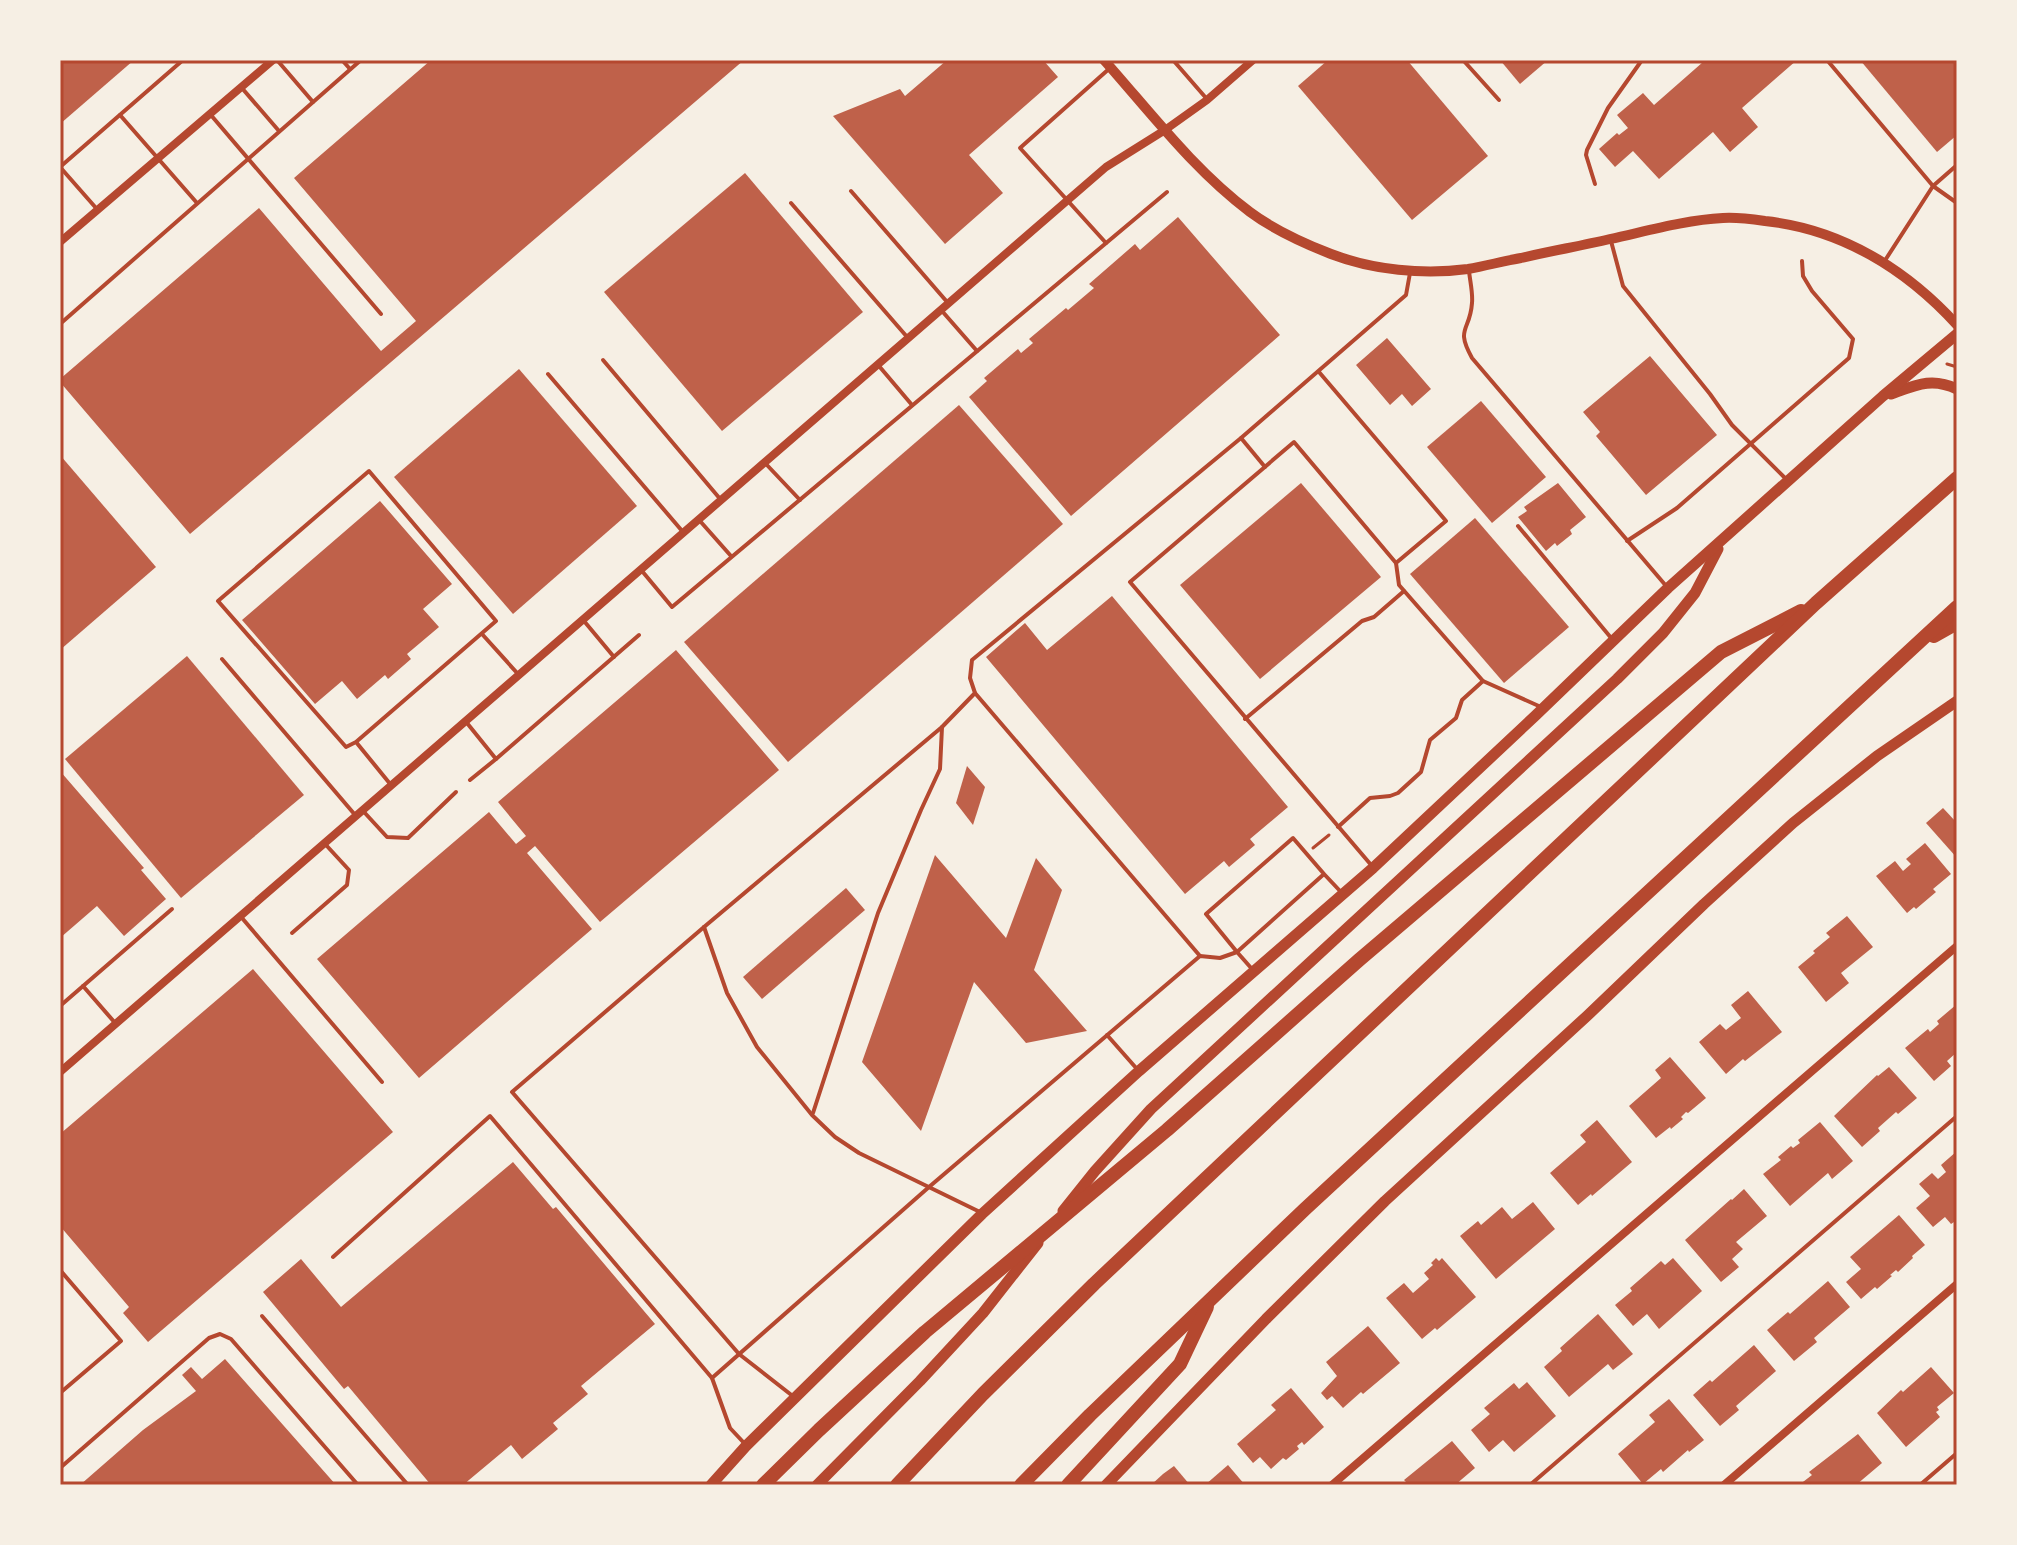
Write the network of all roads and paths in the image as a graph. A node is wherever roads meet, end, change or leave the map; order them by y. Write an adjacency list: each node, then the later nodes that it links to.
1 (183, 60): 17 (lane)
2 (275, 60): 12 (street); 15 (lane)
3 (342, 60): 11 (lane)
4 (361, 60): 11 (lane)
5 (1173, 60): 13 (lane)
6 (1253, 60): 13 (street)
7 (1463, 60): 14 (lane)
8 (1642, 60): 23 (lane)
9 (1827, 60): 24 (lane)
10 (1107, 64): 18 (street); 27 (lane)
11 (350, 69): 15 (lane)
12 (241, 87): 16 (street); 19 (lane)
13 (1207, 100): 18 (street)
14 (1499, 100)
15 (313, 102): 19 (lane)
16 (210, 114): 20 (street); 21 (lane)
17 (120, 115): 20 (lane); 31 (lane)
18 (1165, 130): 27 (street); 38 (street)
19 (280, 131): 21 (lane)
20 (158, 159): 30 (lane); 31 (street)
21 (249, 159): 30 (lane); 41 (lane)
22 (1957, 165): 24 (lane)
23 (1595, 184)
24 (1933, 186): 29 (lane); 36 (lane)
25 (851, 191): 39 (lane)
26 (1167, 192): 34 (lane)
27 (1067, 200): 34 (lane); 39 (street)
28 (791, 203): 45 (lane)
29 (1957, 203)
30 (197, 204): 42 (lane)
31 (98, 210): 33 (street)
32 (1610, 239): 36 (street); 37 (street); 57 (lane)
33 (60, 242)
34 (1106, 243): 46 (lane)
35 (1802, 261): 57 (lane)
36 (1884, 262): 43 (street)
37 (1469, 269): 38 (street); 67 (lane)
38 (1410, 271): 51 (lane)
39 (948, 303): 40 (street)
40 (940, 310): 45 (street); 46 (lane)
41 (381, 314)
42 (60, 324)
43 (1957, 325)
44 (1957, 334): 54 (main road)
45 (908, 338): 48 (street)
46 (977, 351): 55 (lane)
47 (603, 360): 62 (lane)
48 (878, 364): 55 (lane); 58 (street)
49 (1947, 364): 50 (path)
50 (1957, 367)
51 (1319, 372): 56 (lane); 70 (lane)
52 (548, 374): 66 (lane)
53 (1956, 388): 54 (main road)
54 (1883, 396): 61 (main road)
55 (912, 405): 63 (lane)
56 (1241, 438): 59 (lane); 86 (lane)
57 (1751, 444): 61 (lane); 67 (lane)
58 (764, 462): 62 (street); 63 (lane)
59 (1265, 467): 70 (lane); 89 (lane)
60 (1957, 478): 74 (highway)
61 (1788, 481): 68 (main road)
62 (721, 500): 64 (street)
63 (800, 500): 69 (lane)
64 (699, 519): 66 (street); 69 (lane)
65 (1518, 526): 80 (lane)
66 (683, 532): 71 (street)
67 (1627, 541): 72 (lane)
68 (1723, 541): 72 (main road); 139 (main road)
69 (732, 557): 71 (lane)
70 (1396, 563): 73 (lane)
71 (641, 569): 76 (street)
72 (1668, 588): 80 (main road)
73 (1404, 591): 85 (lane); 89 (lane)
74 (1816, 603): 138 (highway); 140 (highway)
75 (1957, 607): 81 (highway)
76 (583, 619): 82 (lane); 84 (street)
77 (1957, 623): 81 (highway)
78 (482, 634): 84 (lane); 92 (lane); 92 (lane)
79 (639, 635): 82 (lane)
80 (1614, 641): 88 (main road)
81 (1913, 647): 126 (highway)
82 (614, 657): 93 (lane)
83 (222, 659): 97 (lane)
84 (519, 674): 90 (street)
85 (1483, 681): 88 (lane); 98 (lane)
86 (975, 693): 91 (lane); 110 (lane)
87 (1957, 701): 143 (main road)
88 (1543, 708): 101 (main road)
89 (1245, 719): 98 (lane)
90 (465, 721): 93 (lane); 95 (street)
91 (942, 727): 106 (lane); 119 (lane)
92 (356, 742): 95 (lane)
93 (496, 759): 94 (lane)
94 (470, 780)
95 (391, 785): 97 (street)
96 (456, 792): 97 (lane)
97 (359, 813): 99 (street)
98 (1338, 827): 100 (path); 101 (lane)
99 (325, 843): 105 (street); 107 (lane)
100 (1306, 854): 102 (lane); 109 (lane)
101 (1373, 868): 103 (main road)
102 (1324, 874): 103 (lane); 109 (lane)
103 (1343, 894): 111 (main road)
104 (172, 909): 112 (lane)
105 (240, 916): 114 (street); 118 (lane)
106 (704, 927): 119 (lane); 128 (lane)
107 (292, 933)
108 (1957, 946): 144 (street)
109 (1237, 952): 110 (lane); 111 (lane)
110 (1200, 956): 115 (lane)
111 (1254, 971): 116 (main road)
112 (83, 986): 113 (lane); 114 (lane)
113 (60, 1006)
114 (116, 1024): 117 (street)
115 (1107, 1035): 116 (lane); 121 (lane)
116 (1139, 1071): 122 (main road)
117 (60, 1072)
118 (382, 1082)
119 (812, 1115): 121 (lane)
120 (1957, 1116): 145 (lane)
121 (929, 1187): 122 (lane); 128 (lane)
122 (982, 1214): 131 (main road)
123 (333, 1257): 129 (lane)
124 (60, 1270): 130 (lane)
125 (1957, 1284): 146 (street)
126 (1210, 1300): 141 (highway); 142 (highway)
127 (262, 1316): 136 (lane)
128 (739, 1354): 129 (lane); 131 (lane)
129 (712, 1378): 132 (lane)
130 (60, 1393)
131 (796, 1398): 132 (main road)
132 (746, 1446): 137 (main road)
133 (1957, 1453): 147 (lane)
134 (60, 1468): 135 (lane)
135 (358, 1485)
136 (408, 1485)
137 (711, 1485)
138 (763, 1485)
139 (817, 1485)
140 (897, 1485)
141 (1021, 1485)
142 (1068, 1485)
143 (1106, 1485)
144 (1332, 1485)
145 (1530, 1485)
146 (1724, 1485)
147 (1920, 1485)

